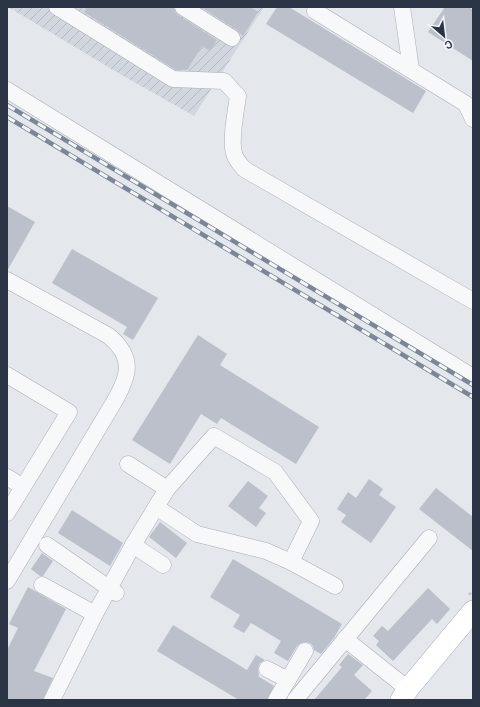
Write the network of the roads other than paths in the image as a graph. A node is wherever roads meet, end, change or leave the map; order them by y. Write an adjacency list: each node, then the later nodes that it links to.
1 (57, 7): 10 (lane)
2 (183, 7): 5 (lane)
3 (317, 7): 6 (lane)
4 (402, 7): 6 (lane)
5 (232, 38)
6 (411, 69): 8 (lane)
7 (7, 90): 12 (lane)
8 (473, 119)
9 (7, 280): 24 (lane)
10 (473, 301)
11 (7, 374): 15 (lane)
12 (473, 377)
13 (128, 464): 16 (lane)
14 (7, 477): 15 (lane)
15 (23, 486): 18 (lane)
16 (168, 489): 17 (lane); 22 (lane)
17 (156, 508): 21 (lane); 22 (lane)
18 (7, 513)
19 (429, 538): 30 (lane)
20 (47, 545): 27 (lane)
21 (133, 545): 23 (lane); 27 (lane)
22 (291, 562): 26 (lane)
23 (163, 565)
24 (7, 580)
25 (42, 584): 29 (lane)
26 (335, 586)
27 (113, 591): 29 (lane)
28 (473, 611): 34 (main road)
29 (95, 614): 35 (lane)
30 (345, 639): 34 (lane); 37 (lane)
31 (305, 651): 33 (lane)
32 (267, 669): 33 (lane)
33 (288, 680): 36 (lane)
34 (404, 695)
35 (52, 700)
36 (276, 700)
37 (295, 700)

